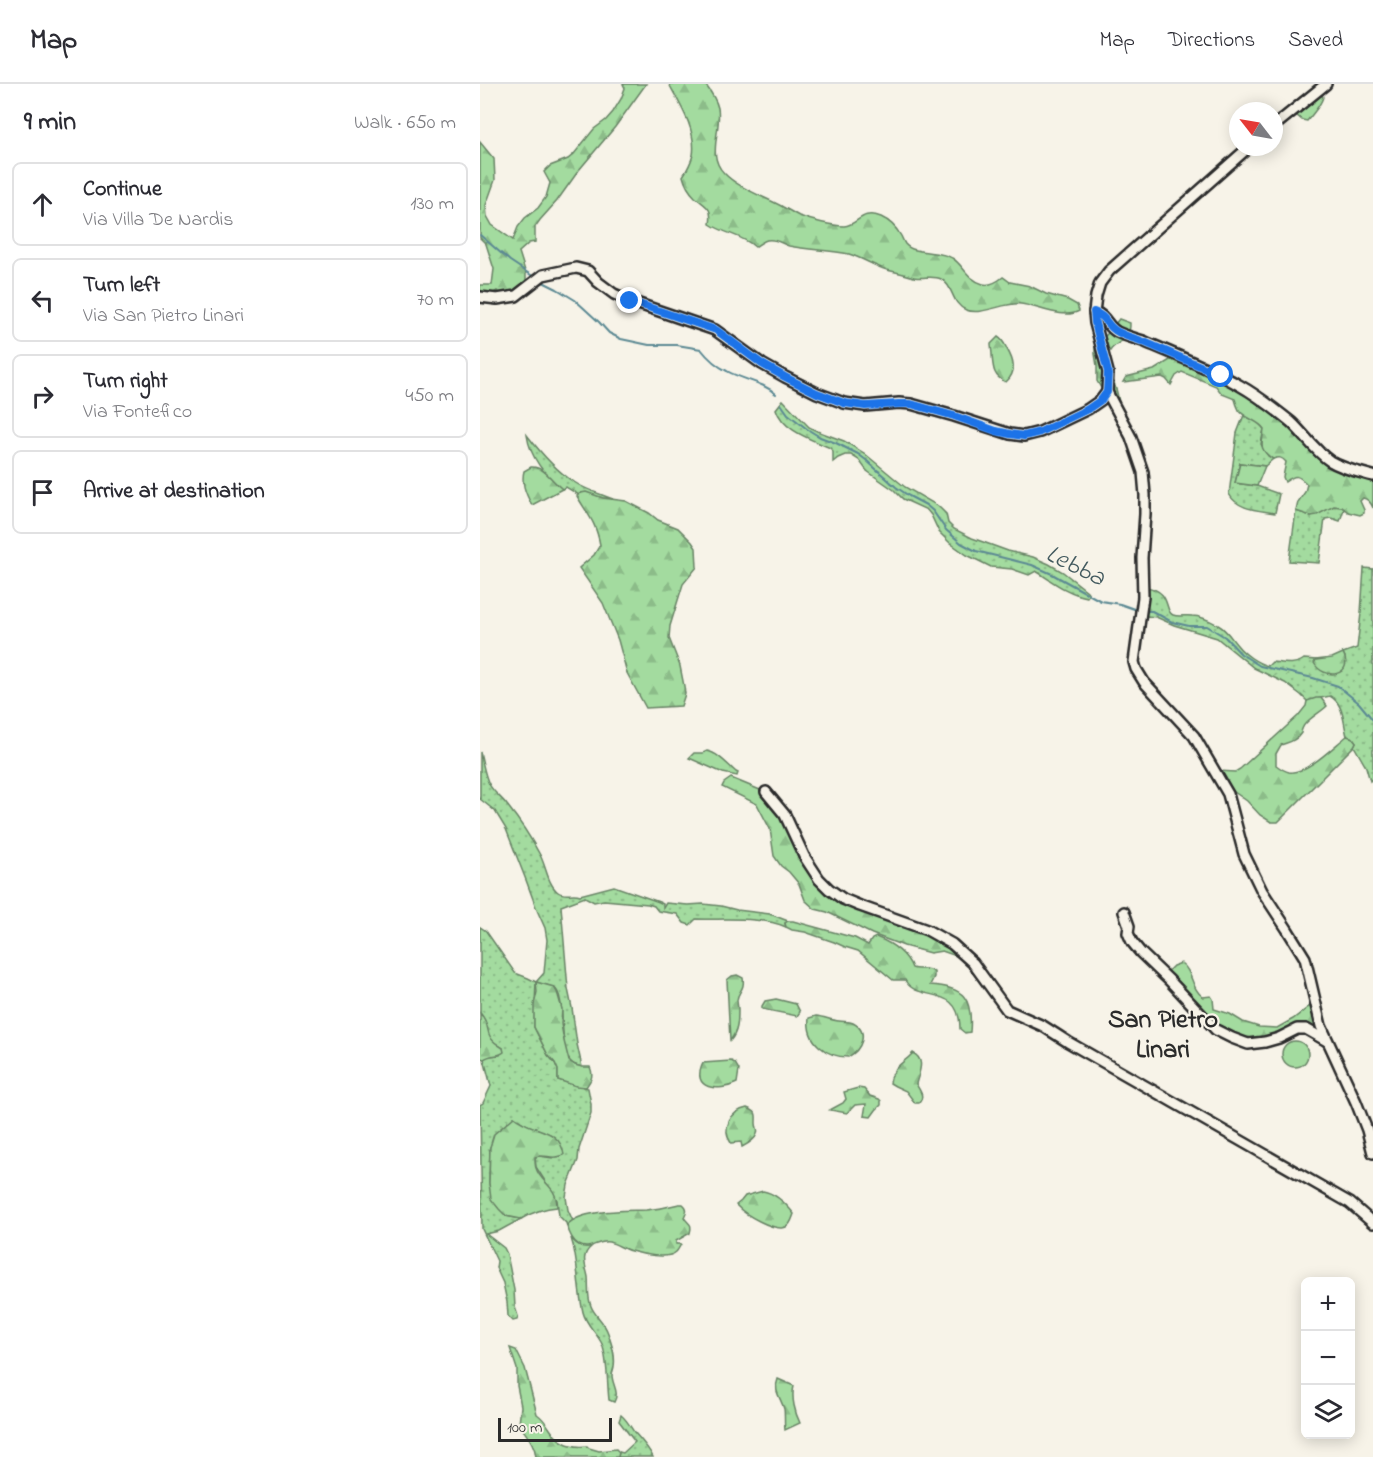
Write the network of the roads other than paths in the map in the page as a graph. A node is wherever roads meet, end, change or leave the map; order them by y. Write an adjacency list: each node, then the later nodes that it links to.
1 (1326, 84): 2 (street)
2 (1283, 119)
3 (1239, 156): 5 (street)
4 (480, 297): 6 (street)
5 (1094, 312): 6 (street); 7 (street)
6 (1107, 392): 10 (street)
7 (1373, 476)
8 (766, 792): 12 (street)
9 (1124, 912): 10 (street)
10 (1328, 1041): 11 (street)
11 (1373, 1153)
12 (1373, 1222)

